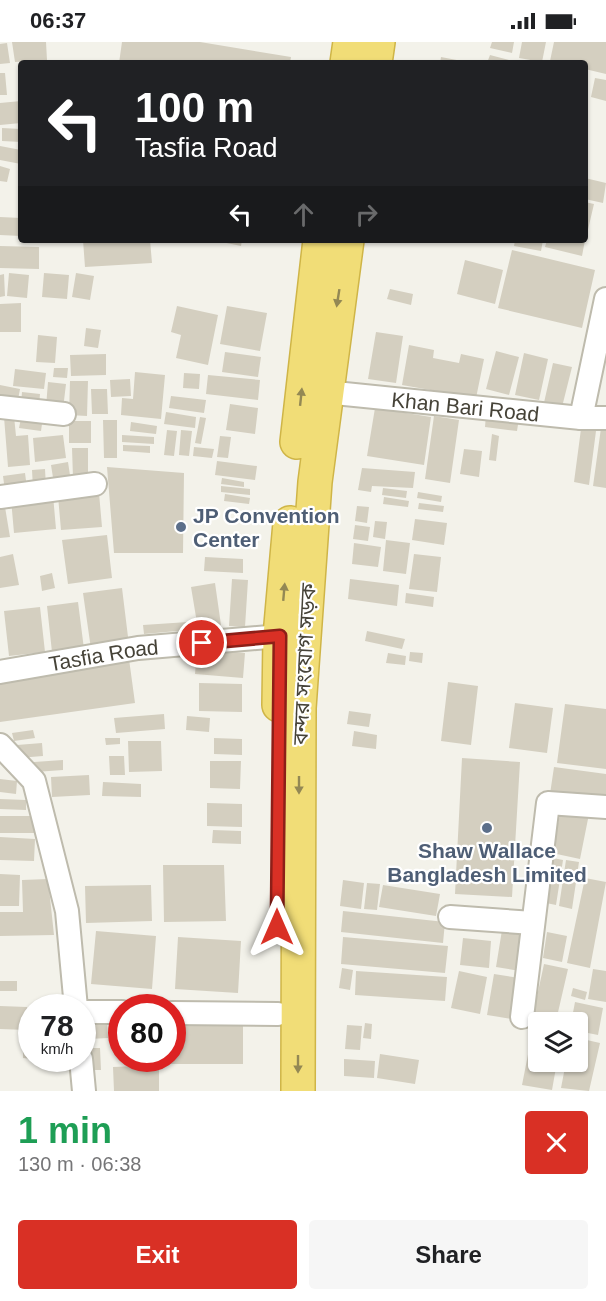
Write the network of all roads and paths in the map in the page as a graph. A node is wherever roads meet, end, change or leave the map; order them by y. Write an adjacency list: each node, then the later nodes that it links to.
1 (350, 42): 3 (highway)
2 (378, 42): 4 (highway)
3 (347, 60)
4 (375, 60)
5 (320, 243): 15 (highway, বন্দর সংযোগ সড়ক, one-way to 5)
6 (347, 243): 8 (highway, বন্দর সংযোগ সড়ক, one-way to 8)
7 (606, 300): 11 (street)
8 (325, 392): 11 (street, Khan Bari Road); 28 (highway, বন্দর সংযোগ সড়ক, one-way to 28)
9 (0, 407): 10 (street)
10 (64, 414)
11 (581, 418): 12 (street, Khan Bari Road)
12 (606, 418)
13 (95, 483): 14 (street)
14 (0, 497)
15 (280, 636): 16 (street, Tasfia Road); 23 (highway, বন্দর সংযোগ সড়ক)
16 (0, 672)
17 (0, 745): 21 (street)
18 (606, 807): 20 (street)
19 (450, 917): 20 (street)
20 (533, 923): 24 (street)
21 (75, 994)
22 (186, 1013): 23 (street)
23 (278, 1014): 27 (highway, বন্দর সংযোগ সড়ক)
24 (522, 1017)
25 (82, 1072): 26 (street)
26 (84, 1091)
27 (277, 1091)
28 (298, 1091)

